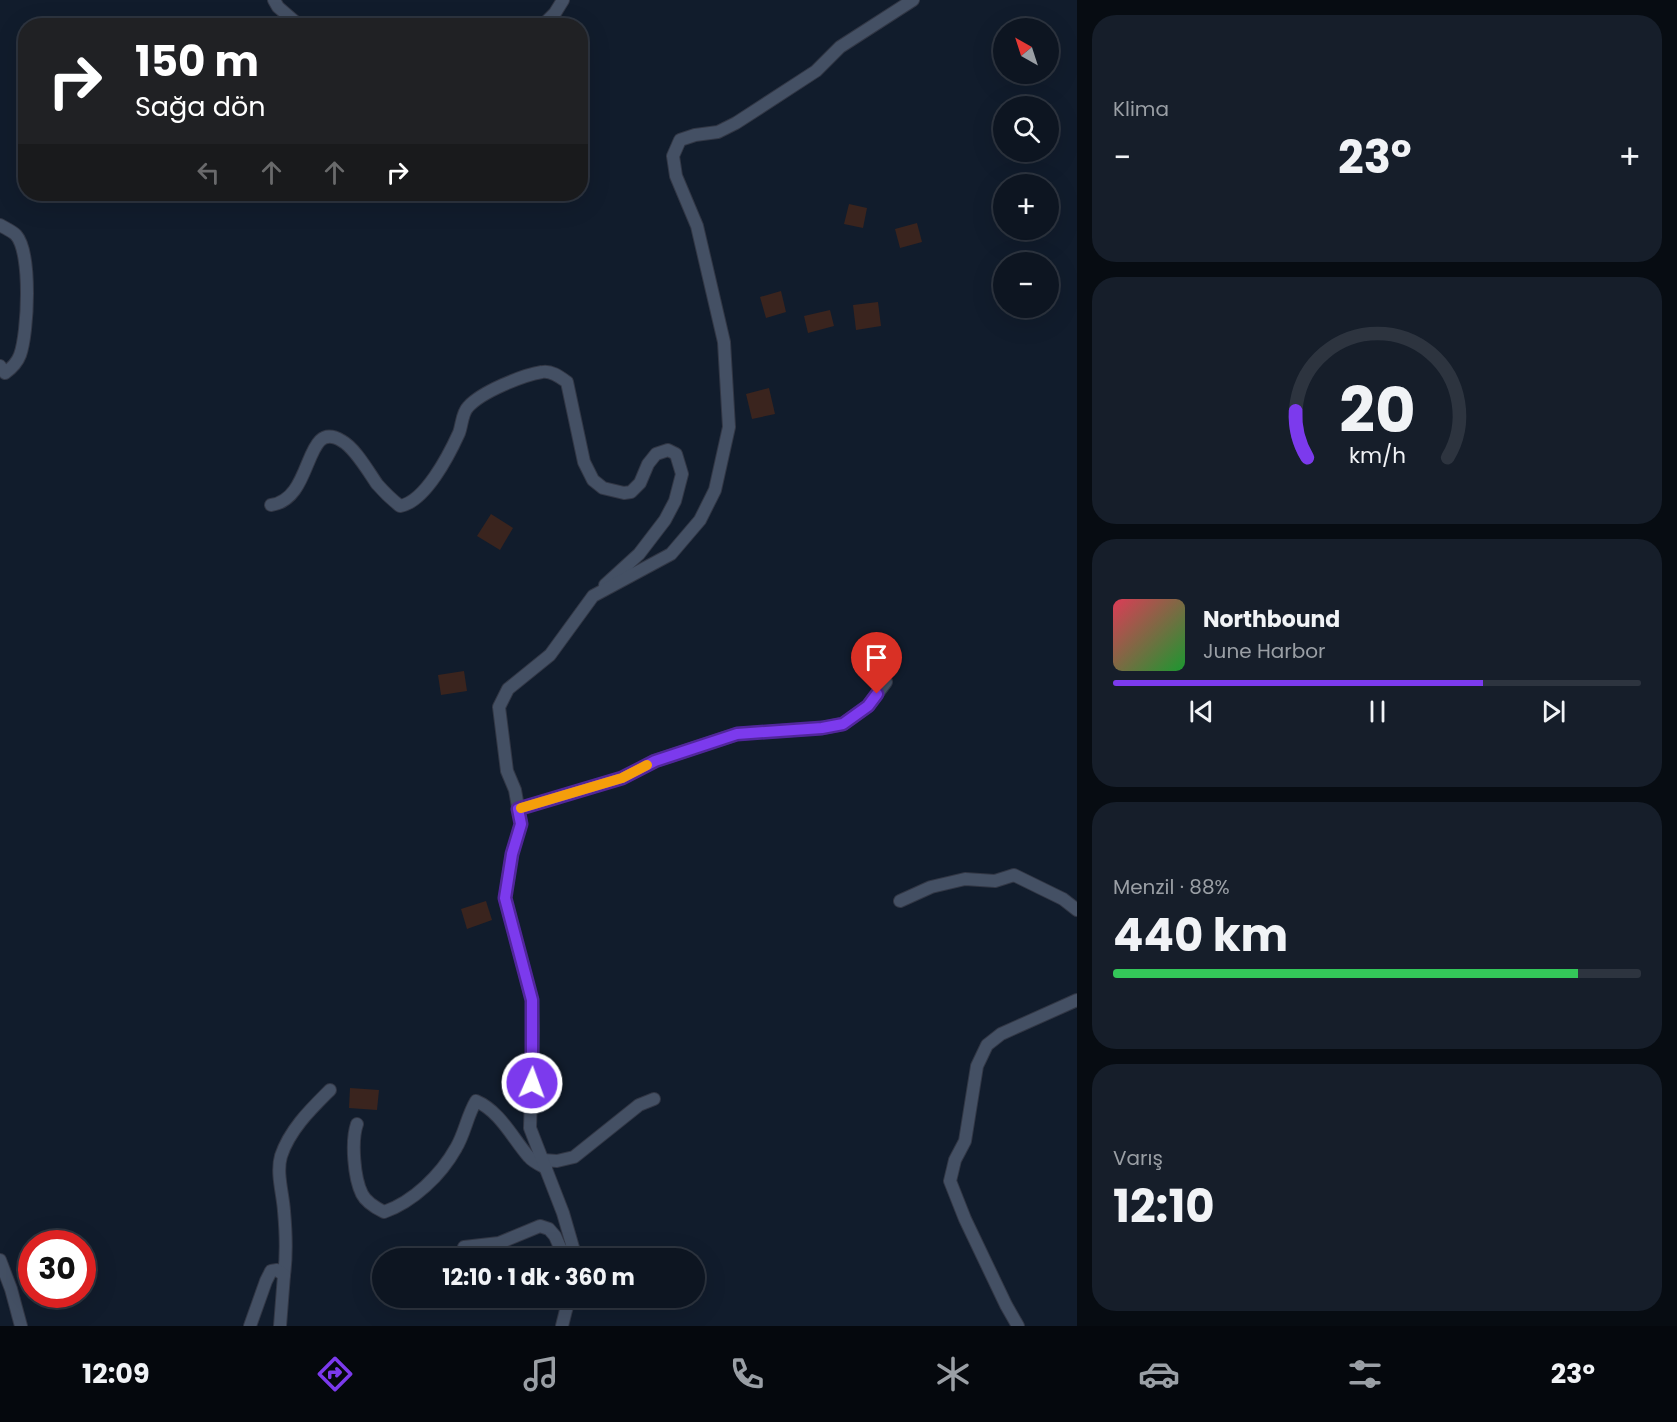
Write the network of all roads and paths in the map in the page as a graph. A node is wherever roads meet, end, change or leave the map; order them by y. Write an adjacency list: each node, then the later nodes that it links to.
1 (274, 0): 4 (street)
2 (563, 0): 5 (street)
3 (913, 0): 9 (street)
4 (291, 18)
5 (550, 18)
6 (0, 225): 7 (street)
7 (0, 366)
8 (271, 505): 9 (street)
9 (593, 596): 11 (street)
10 (886, 682): 11 (street)
11 (518, 809): 18 (street)
12 (900, 901): 13 (street)
13 (1077, 910)
14 (1077, 1000): 29 (street)
15 (330, 1090): 23 (street)
16 (654, 1098): 18 (street)
17 (357, 1124): 18 (street)
18 (544, 1164): 21 (street)
19 (465, 1247): 20 (street)
20 (560, 1248)
21 (571, 1248)
22 (1, 1263): 25 (street)
23 (284, 1275): 26 (street); 27 (street)
24 (566, 1308): 28 (street)
25 (21, 1326)
26 (250, 1326)
27 (280, 1326)
28 (562, 1326)
29 (1018, 1326)

